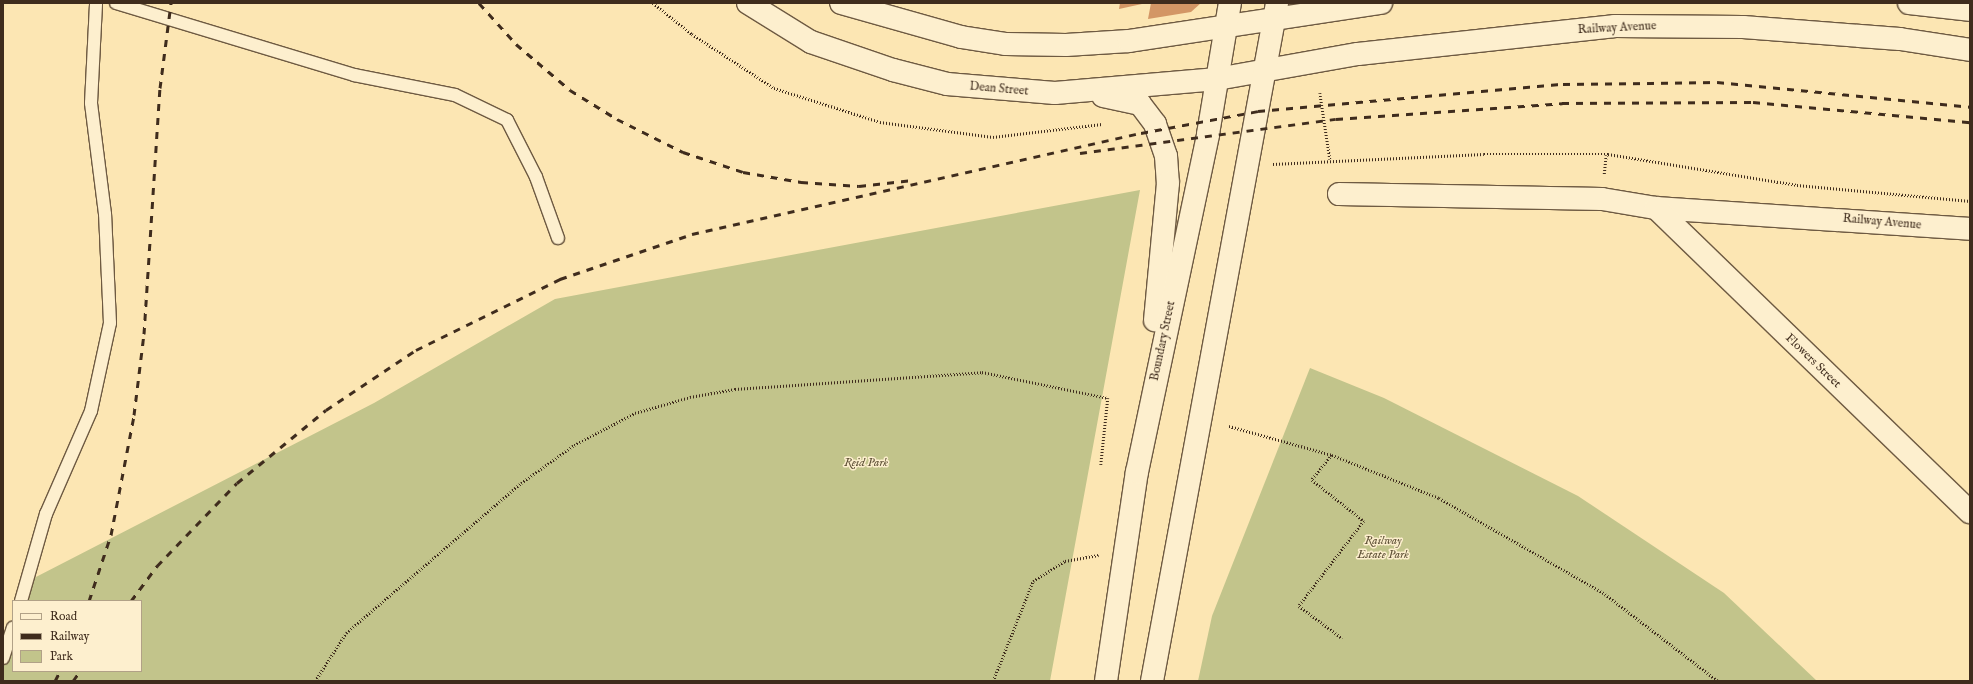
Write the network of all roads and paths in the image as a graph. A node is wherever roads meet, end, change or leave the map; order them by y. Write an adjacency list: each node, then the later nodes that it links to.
1 (96, 3): 31 (lane)
2 (116, 3): 24 (lane)
3 (653, 3): 17 (path)
4 (748, 3): 15 (main road, Dean Street)
5 (841, 3): 11 (main road)
6 (1230, 3): 11 (main road, Boundary Street)
7 (1376, 3): 10 (main road)
8 (1909, 3): 9 (main road)
9 (1970, 10)
10 (1276, 11): 11 (main road); 13 (main road)
11 (1226, 27): 14 (main road, Boundary Street)
12 (1970, 50): 13 (main road, Railway Avenue)
13 (1266, 72): 14 (main road, Dean Street); 19 (main road)
14 (1217, 79): 15 (main road, Dean Street); 26 (main road, Boundary Street)
15 (1076, 92): 26 (main road)
16 (1320, 93): 18 (path)
17 (1107, 123)
18 (1330, 159): 19 (path); 21 (path)
19 (1248, 167): 38 (main road)
20 (1339, 194): 22 (main road, Railway Avenue)
21 (1970, 201)
22 (1656, 208): 23 (main road, Railway Avenue); 29 (main road, Flowers Street)
23 (1970, 229)
24 (558, 238)
25 (1229, 426): 27 (path)
26 (1144, 432): 30 (main road, Boundary Street)
27 (1332, 455): 33 (path); 39 (path)
28 (1101, 465): 35 (path)
29 (1970, 512)
30 (1123, 552): 36 (path); 37 (main road, Boundary Street)
31 (21, 600)
32 (12, 631): 34 (lane)
33 (1342, 638)
34 (3, 658)
35 (315, 681)
36 (993, 681)
37 (1106, 681)
38 (1152, 681)
39 (1718, 681)

